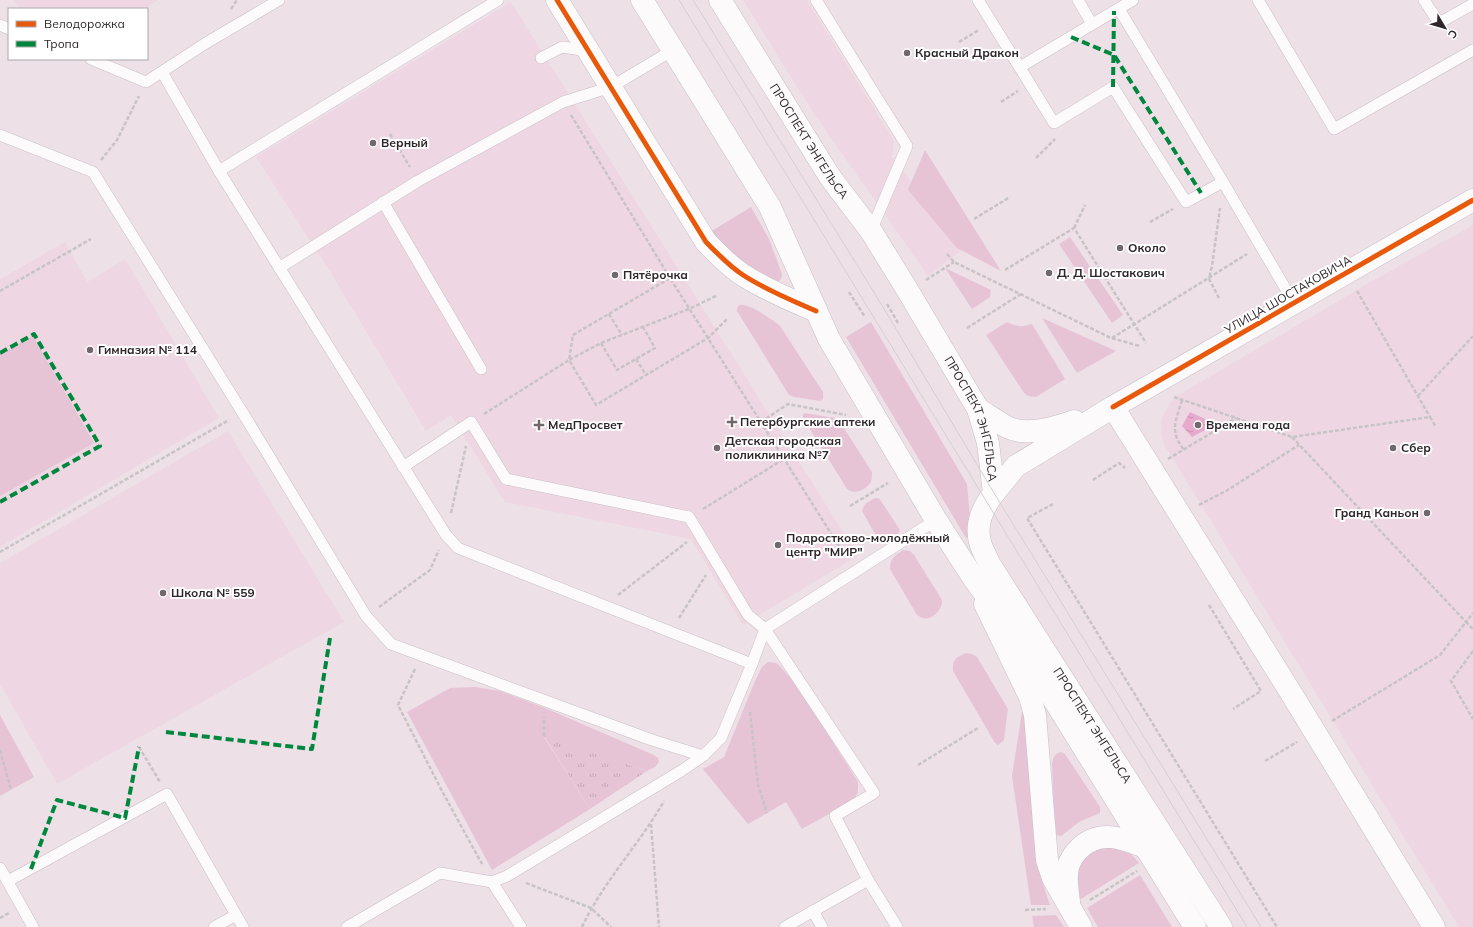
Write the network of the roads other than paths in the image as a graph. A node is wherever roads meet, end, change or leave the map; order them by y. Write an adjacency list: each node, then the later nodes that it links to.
1 (280, 0): 21 (lane)
2 (498, 0): 24 (lane)
3 (557, 0): 17 (main road)
4 (642, 0): 15 (main road, ПРОСПЕКТ ЭНГЕЛЬСА)
5 (720, 0): 28 (main road, ПРОСПЕКТ ЭНГЕЛЬСА)
6 (816, 0): 28 (lane)
7 (978, 0): 20 (lane)
8 (1078, 0): 14 (lane)
9 (1134, 0): 13 (lane)
10 (1258, 0): 16 (lane)
11 (1424, 0): 12 (lane)
12 (1473, 4)
13 (1119, 9): 14 (lane); 25 (lane)
14 (1092, 24): 20 (lane)
15 (673, 50): 22 (lane); 31 (main road, ПРОСПЕКТ ЭНГЕЛЬСА)
16 (1473, 50)
17 (589, 51): 18 (lane); 22 (main road)
18 (541, 58)
19 (93, 60): 21 (lane)
20 (1020, 67): 25 (lane)
21 (162, 72): 24 (lane)
22 (611, 87): 27 (lane); 31 (main road)
23 (0, 135): 41 (lane)
24 (219, 171): 29 (lane)
25 (1224, 182): 30 (lane)
26 (1473, 200): 30 (main road, УЛИЦА ШОСТАКОВИЧА)
27 (383, 202): 29 (lane); 32 (lane)
28 (871, 231): 34 (main road, ПРОСПЕКТ ЭНГЕЛЬСА)
29 (279, 268): 35 (lane)
30 (1294, 303): 33 (main road, УЛИЦА ШОСТАКОВИЧА)
31 (816, 311): 37 (main road, ПРОСПЕКТ ЭНГЕЛЬСА)
32 (481, 369)
33 (1113, 407): 34 (main road, УЛИЦА ШОСТАКОВИЧА); 36 (main road, УЛИЦА ШОСТАКОВИЧА); 61 (main road)
34 (978, 409): 36 (main road, ПРОСПЕКТ ЭНГЕЛЬСА)
35 (403, 467): 39 (lane); 40 (lane)
36 (994, 493): 60 (main road, ПРОСПЕКТ ЭНГЕЛЬСА)
37 (936, 520): 38 (main road, ПРОСПЕКТ ЭНГЕЛЬСА); 39 (lane)
38 (974, 579): 42 (main road, ПРОСПЕКТ ЭНГЕЛЬСА); 47 (main road, ПРОСПЕКТ ЭНГЕЛЬСА)
39 (765, 629): 40 (lane); 44 (lane)
40 (752, 664): 41 (lane)
41 (703, 756): 46 (lane)
42 (1145, 846): 47 (main road, ПРОСПЕКТ ЭНГЕЛЬСА); 59 (main road, ПРОСПЕКТ ЭНГЕЛЬСА)
43 (0, 868): 45 (lane)
44 (868, 880): 48 (lane); 57 (lane)
45 (8, 881): 49 (lane); 50 (lane)
46 (492, 882): 53 (lane); 54 (lane)
47 (1069, 906): 58 (main road, ПРОСПЕКТ ЭНГЕЛЬСА)
48 (813, 911): 55 (lane); 56 (lane)
49 (236, 915): 51 (lane); 52 (lane)
50 (33, 927)
51 (214, 927)
52 (243, 927)
53 (347, 927)
54 (521, 927)
55 (785, 927)
56 (822, 927)
57 (896, 927)
58 (1081, 927)
59 (1196, 927)
60 (1221, 927)
61 (1434, 927)

